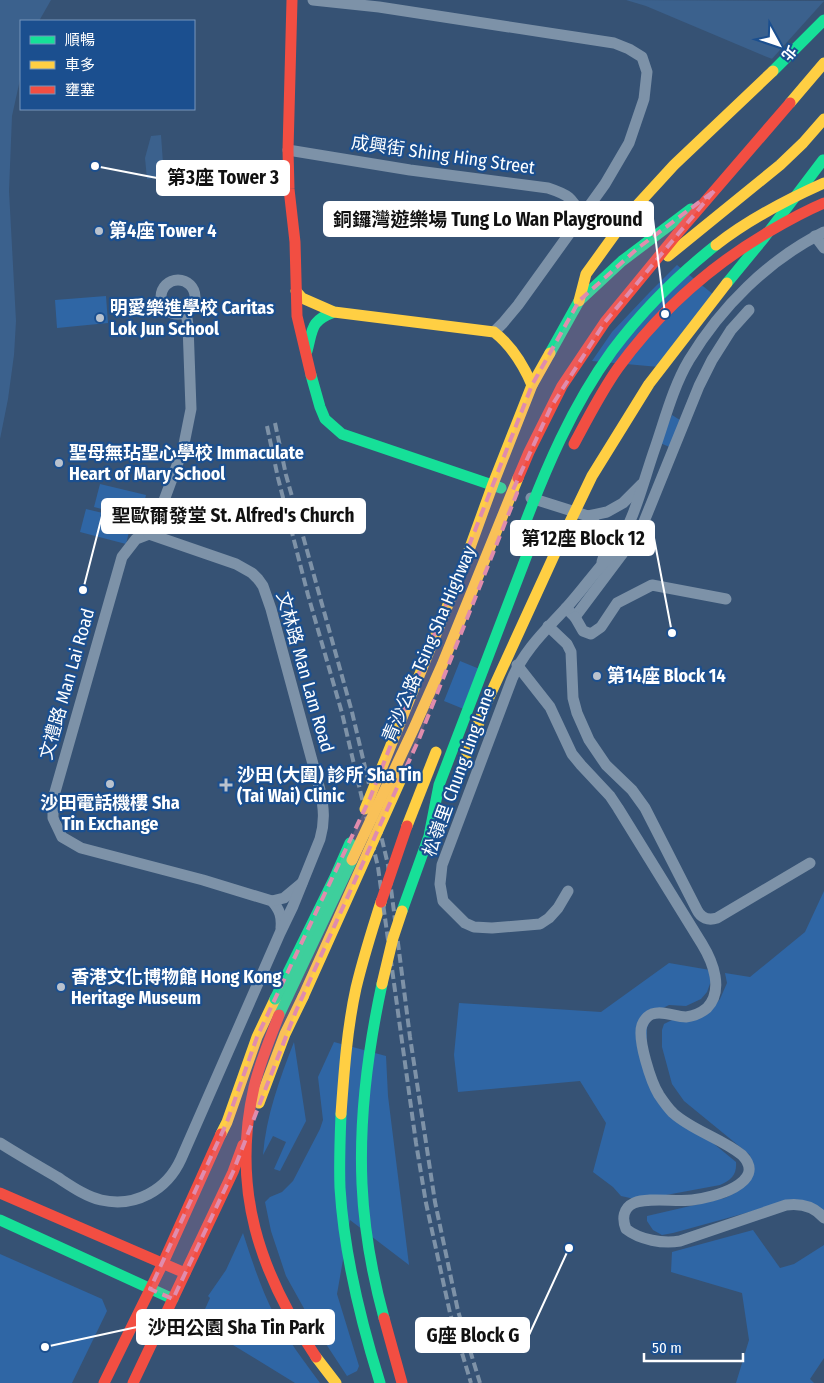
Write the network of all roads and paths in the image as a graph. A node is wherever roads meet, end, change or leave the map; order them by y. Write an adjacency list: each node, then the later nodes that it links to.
1 (292, 0): 7 (main road)
2 (313, 0): 11 (street)
3 (824, 20): 15 (main road)
4 (824, 63): 57 (main road, 青沙公路 Tsing Sha Highway, bridge)
5 (824, 71): 15 (main road)
6 (824, 119): 25 (main road)
7 (288, 150): 11 (street, 成興街 Shing Hing Street); 14 (main road)
8 (824, 159): 39 (main road, bridge)
9 (824, 183): 31 (main road, bridge)
10 (824, 203): 22 (main road, bridge)
11 (582, 216): 19 (street)
12 (819, 234): 13 (street); 23 (street, 松嶺里 Chung Ling Lane)
13 (824, 248)
14 (296, 291): 18 (main road); 20 (main road)
15 (579, 301): 21 (main road)
16 (749, 310): 35 (street)
17 (186, 312): 30 (street)
18 (334, 312): 19 (main road); 20 (main road)
19 (494, 332): 21 (main road)
20 (306, 356): 24 (main road)
21 (532, 385): 24 (main road)
22 (568, 457)
23 (643, 483): 28 (street); 32 (street, 松嶺里 Chung Ling Lane)
24 (493, 484): 25 (main road); 51 (main road, bridge)
25 (517, 494): 28 (street); 52 (main road, bridge)
26 (551, 497): 27 (main road)
27 (543, 515)
28 (588, 516): 32 (street, 松嶺里 Chung Ling Lane)
29 (536, 532): 41 (main road)
30 (150, 534): 43 (street, 文林路 Man Lam Road); 45 (street, 文禮路 Man Lai Road)
31 (517, 544)
32 (601, 566): 34 (street, 松嶺里 Chung Ling Lane)
33 (726, 599): 35 (street)
34 (566, 608): 35 (street); 36 (street, 松嶺里 Chung Ling Lane)
35 (575, 617)
36 (548, 626): 37 (street, 松嶺里 Chung Ling Lane); 42 (street)
37 (517, 665): 44 (street, 松嶺里 Chung Ling Lane); 49 (street)
38 (441, 739): 58 (main road, bridge)
39 (463, 764)
40 (449, 796): 41 (main road)
41 (429, 836): 59 (main road, bridge)
42 (810, 863)
43 (303, 883): 45 (street); 46 (street, 文林路 Man Lam Road)
44 (568, 891)
45 (272, 901): 46 (street)
46 (280, 933): 47 (street, 文林路 Man Lam Road)
47 (0, 1143)
48 (0, 1193): 51 (main road)
49 (824, 1218)
50 (0, 1220): 53 (main road)
51 (163, 1263): 52 (main road); 53 (main road)
52 (185, 1272): 54 (main road)
53 (150, 1289): 54 (main road); 55 (main road)
54 (173, 1299): 56 (main road)
55 (104, 1383)
56 (133, 1383)
57 (336, 1383)
58 (380, 1383)
59 (402, 1383)

